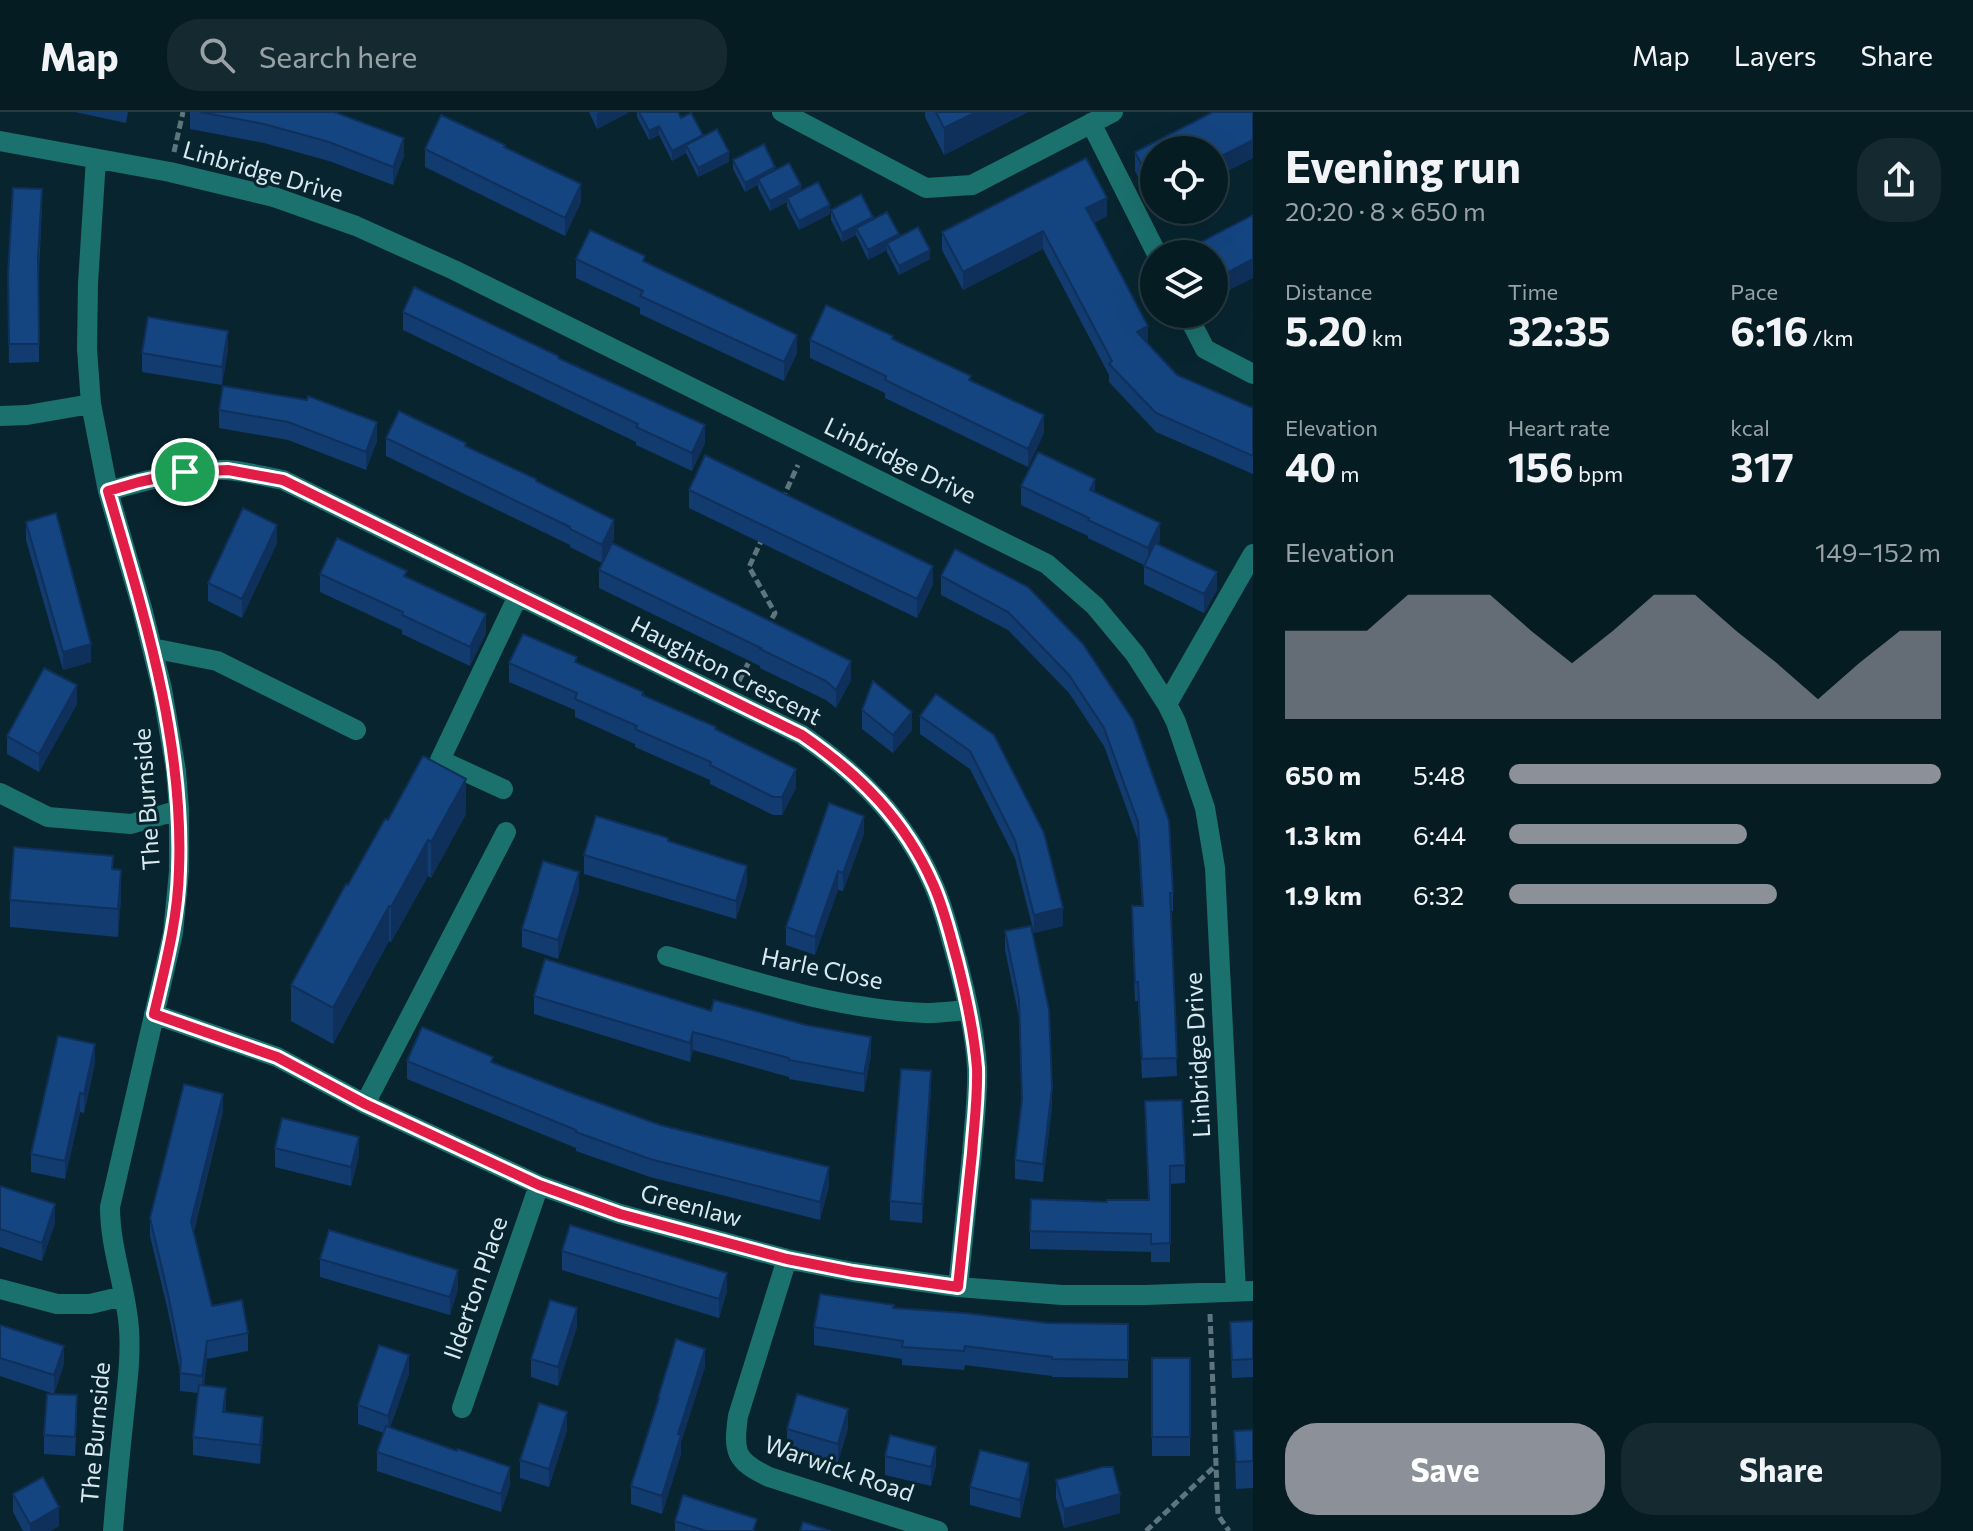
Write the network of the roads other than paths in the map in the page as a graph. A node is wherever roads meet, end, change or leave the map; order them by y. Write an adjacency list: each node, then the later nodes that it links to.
1 (1113, 112): 3 (street)
2 (791, 114): 3 (street)
3 (1091, 123): 6 (street)
4 (0, 141): 5 (street, Linbridge Drive)
5 (96, 159): 9 (street, The Burnside); 15 (street, Linbridge Drive)
6 (1150, 240)
7 (1194, 328): 8 (street)
8 (1253, 374)
9 (91, 404): 10 (street); 11 (street, The Burnside)
10 (0, 416)
11 (108, 491): 13 (street, Haughton Crescent); 14 (street, The Burnside)
12 (1253, 554): 15 (street)
13 (518, 596): 17 (street); 22 (street, Haughton Crescent)
14 (152, 648): 16 (street); 19 (street, The Burnside)
15 (1167, 704): 29 (street, Linbridge Drive)
16 (356, 730)
17 (503, 789)
18 (0, 793): 19 (street)
19 (179, 810): 23 (street, The Burnside)
20 (506, 832): 24 (street)
21 (667, 956): 22 (street, Harle Close)
22 (968, 1010): 27 (street, Haughton Crescent)
23 (154, 1014): 24 (street, Greenlaw); 30 (street, The Burnside)
24 (365, 1104): 25 (street, Greenlaw)
25 (539, 1185): 26 (street, Greenlaw); 31 (street, Ilderton Place)
26 (787, 1259): 27 (street, Greenlaw); 33 (street, Warwick Road)
27 (958, 1287): 29 (street, Greenlaw)
28 (0, 1289): 30 (street)
29 (1245, 1291)
30 (124, 1296): 32 (street, The Burnside)
31 (462, 1408)
32 (113, 1531)
33 (938, 1531)

